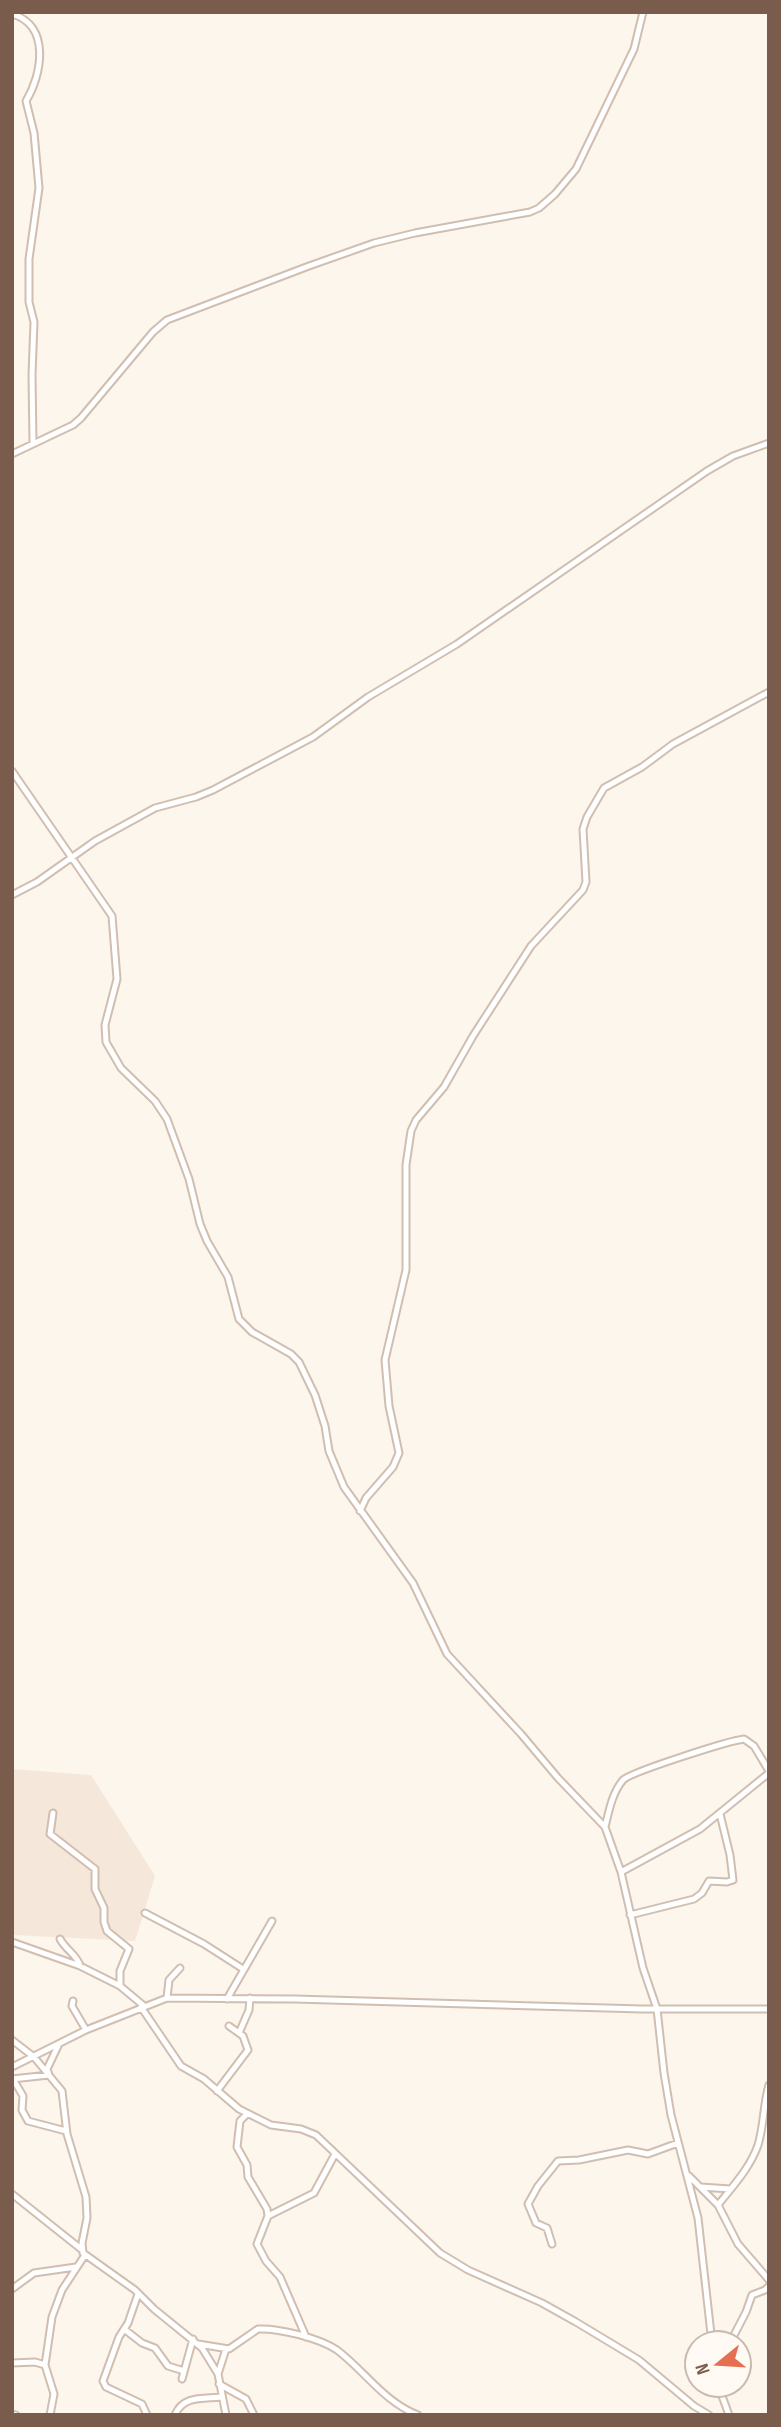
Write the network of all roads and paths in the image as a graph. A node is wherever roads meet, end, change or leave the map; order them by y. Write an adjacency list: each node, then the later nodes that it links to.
1 (643, 12): 3 (street)
2 (12, 14): 3 (street)
3 (33, 443): 5 (street)
4 (769, 443): 8 (street)
5 (12, 454)
6 (769, 692): 10 (street)
7 (12, 771): 8 (street)
8 (71, 857): 9 (street); 10 (street)
9 (12, 895)
10 (360, 1511): 14 (street)
11 (769, 1772): 13 (street); 14 (street)
12 (53, 1813): 24 (street)
13 (720, 1814): 15 (street); 17 (street)
14 (605, 1827): 15 (street)
15 (621, 1872): 17 (street)
16 (145, 1913): 23 (street)
17 (630, 1915): 30 (street)
18 (272, 1921): 23 (street)
19 (60, 1939): 21 (street)
20 (12, 1942): 21 (street)
21 (80, 1966): 24 (street)
22 (180, 1968): 25 (street)
23 (243, 1969): 27 (street)
24 (120, 1986): 29 (street)
25 (167, 1998): 27 (street); 29 (street)
26 (250, 1998): 27 (street); 30 (street); 34 (street)
27 (227, 1999)
28 (73, 2001): 33 (street)
29 (143, 2007): 33 (street); 42 (street)
30 (657, 2008): 31 (street); 45 (street)
31 (769, 2009)
32 (229, 2026): 34 (street)
33 (86, 2031): 36 (street)
34 (239, 2033): 42 (street)
35 (12, 2039): 37 (street)
36 (60, 2044): 37 (street); 39 (street)
37 (34, 2057): 38 (street); 39 (street)
38 (12, 2067)
39 (50, 2075): 40 (street); 44 (street)
40 (13, 2079): 44 (street)
41 (769, 2085): 49 (street)
42 (217, 2091): 43 (street)
43 (247, 2114): 46 (street); 52 (street)
44 (66, 2131): 54 (street)
45 (678, 2143): 47 (street); 53 (street)
46 (335, 2154): 52 (street); 74 (street)
47 (689, 2176): 48 (street); 61 (street)
48 (701, 2187): 49 (street); 51 (street)
49 (730, 2189): 51 (street)
50 (12, 2194): 54 (street)
51 (718, 2206): 56 (street)
52 (268, 2217): 63 (street)
53 (552, 2244)
54 (83, 2252): 55 (street); 59 (street)
55 (76, 2267): 58 (street); 68 (street)
56 (769, 2280)
57 (769, 2286): 62 (street)
58 (12, 2289)
59 (138, 2294): 60 (street); 64 (street)
60 (124, 2329): 69 (street); 76 (street)
61 (710, 2329)
62 (737, 2329)
63 (306, 2337): 66 (street); 80 (street)
64 (192, 2339): 65 (street); 69 (street)
65 (198, 2344): 66 (street); 70 (street)
66 (226, 2349): 70 (street)
67 (12, 2363): 68 (street)
68 (45, 2365): 75 (street)
69 (184, 2371): 71 (street)
70 (218, 2374): 72 (street)
71 (182, 2379)
72 (219, 2384): 73 (street); 79 (street)
73 (221, 2397): 77 (street); 78 (street)
74 (702, 2414)
75 (50, 2415)
76 (147, 2415)
77 (175, 2415)
78 (226, 2415)
79 (254, 2415)
80 (418, 2415)

